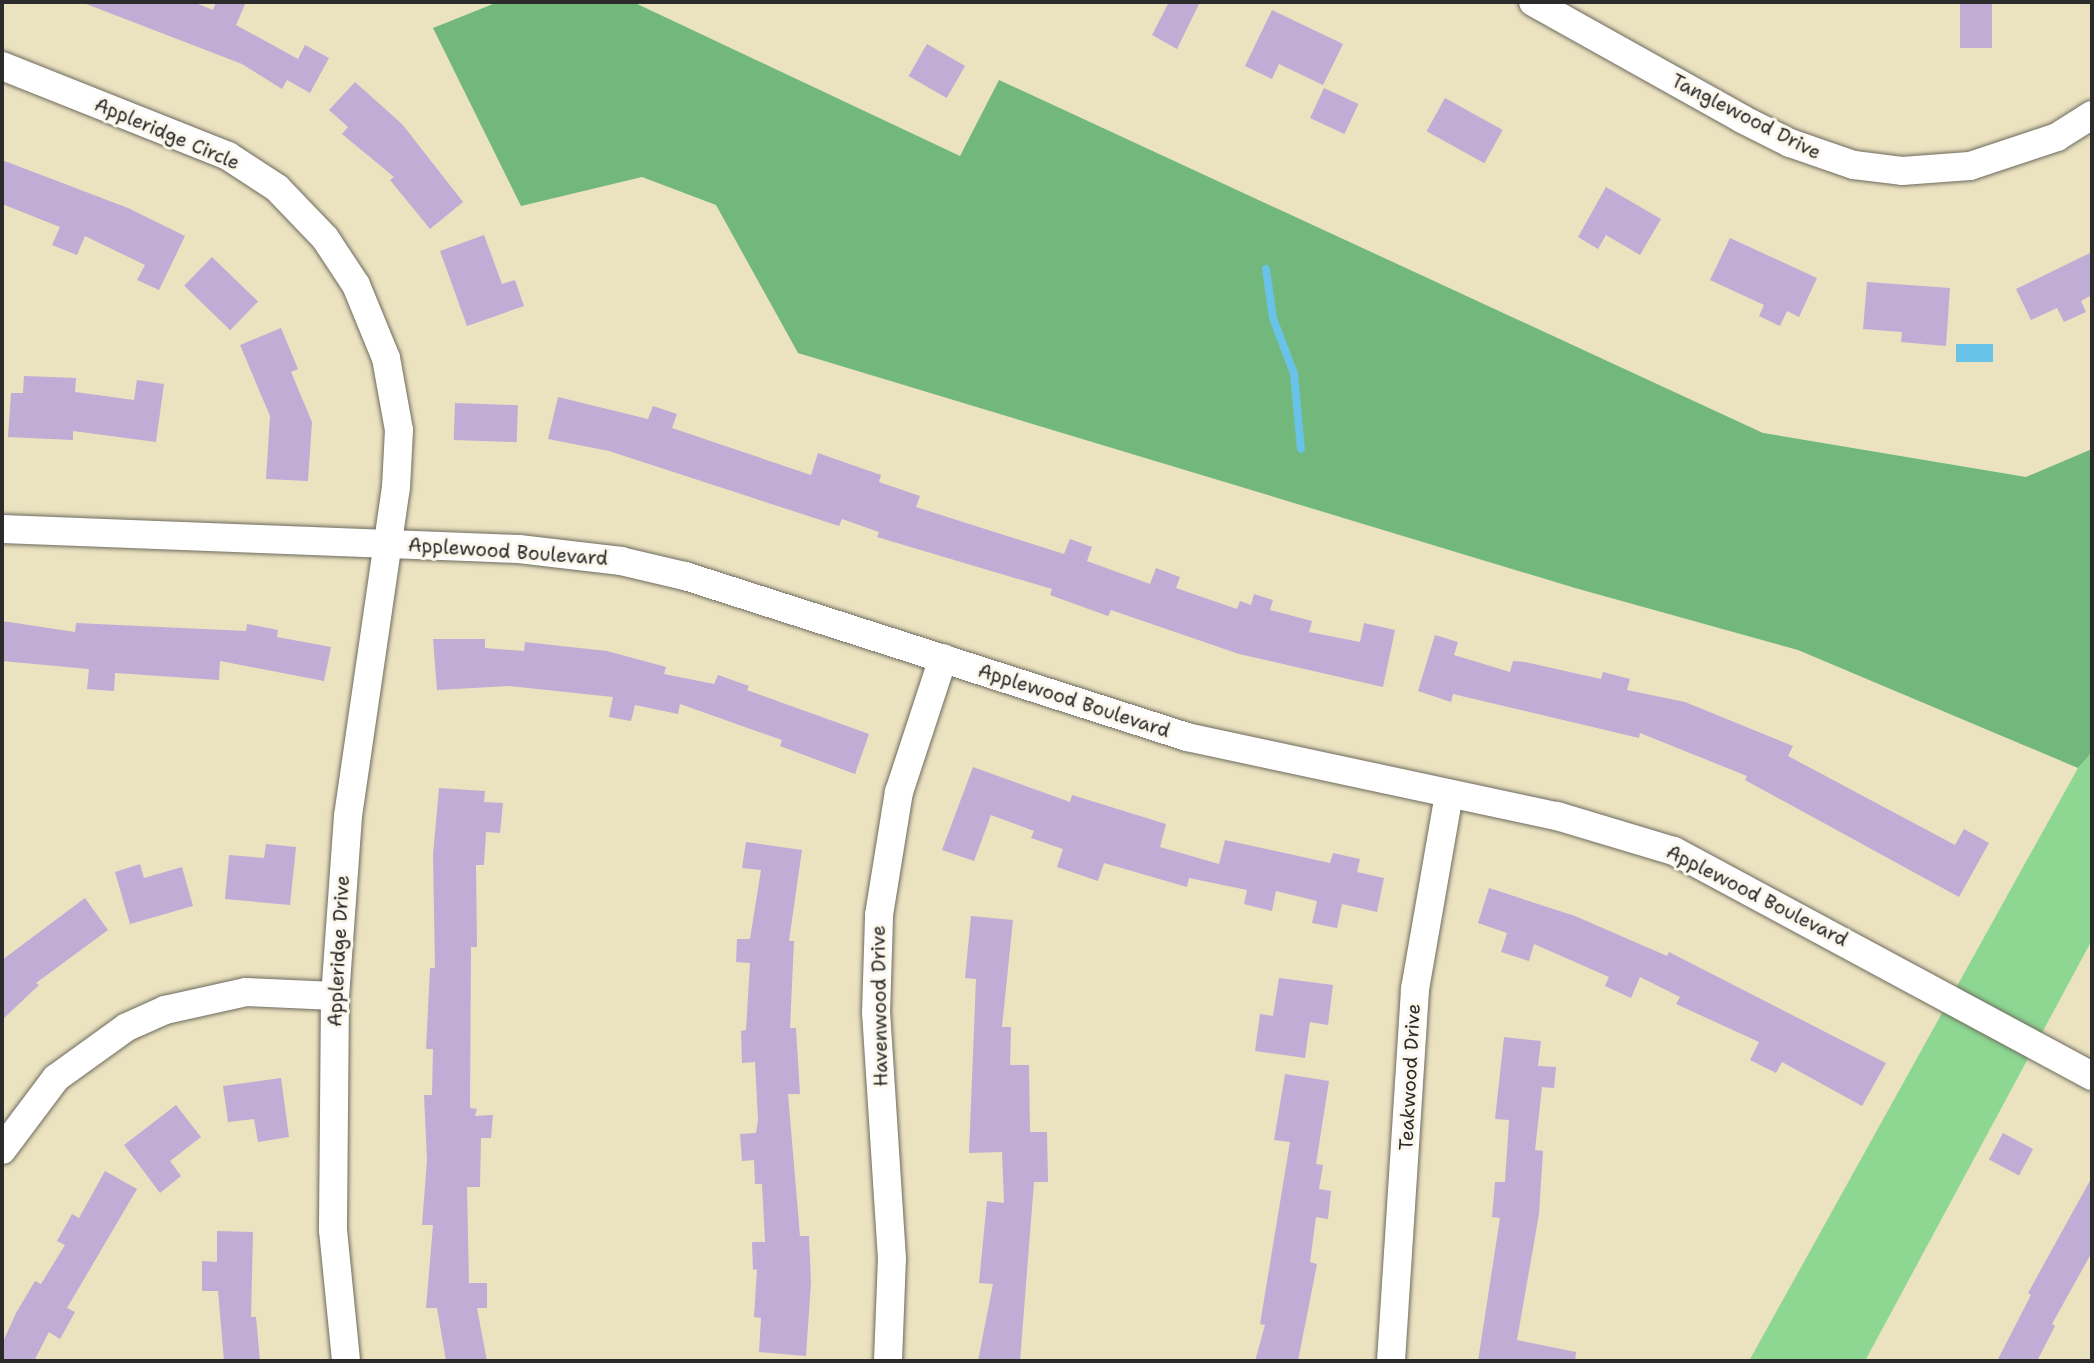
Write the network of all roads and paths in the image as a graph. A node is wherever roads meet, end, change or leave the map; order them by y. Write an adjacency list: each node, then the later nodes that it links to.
1 (1533, 2): 3 (street, Tanglewood Drive)
2 (2, 66): 5 (street, Appleridge Circle)
3 (2092, 115)
4 (2, 529): 5 (street, Applewood Boulevard)
5 (388, 544): 6 (street, Applewood Boulevard); 8 (street, Appleridge Drive)
6 (943, 658): 7 (street, Applewood Boulevard); 12 (street, Havenwood Drive)
7 (1449, 795): 9 (street, Applewood Boulevard); 13 (street, Teakwood Drive)
8 (335, 996): 10 (street); 11 (street, Appleridge Drive)
9 (2092, 1076)
10 (2, 1150)
11 (346, 1361)
12 (888, 1361)
13 (1391, 1361)

